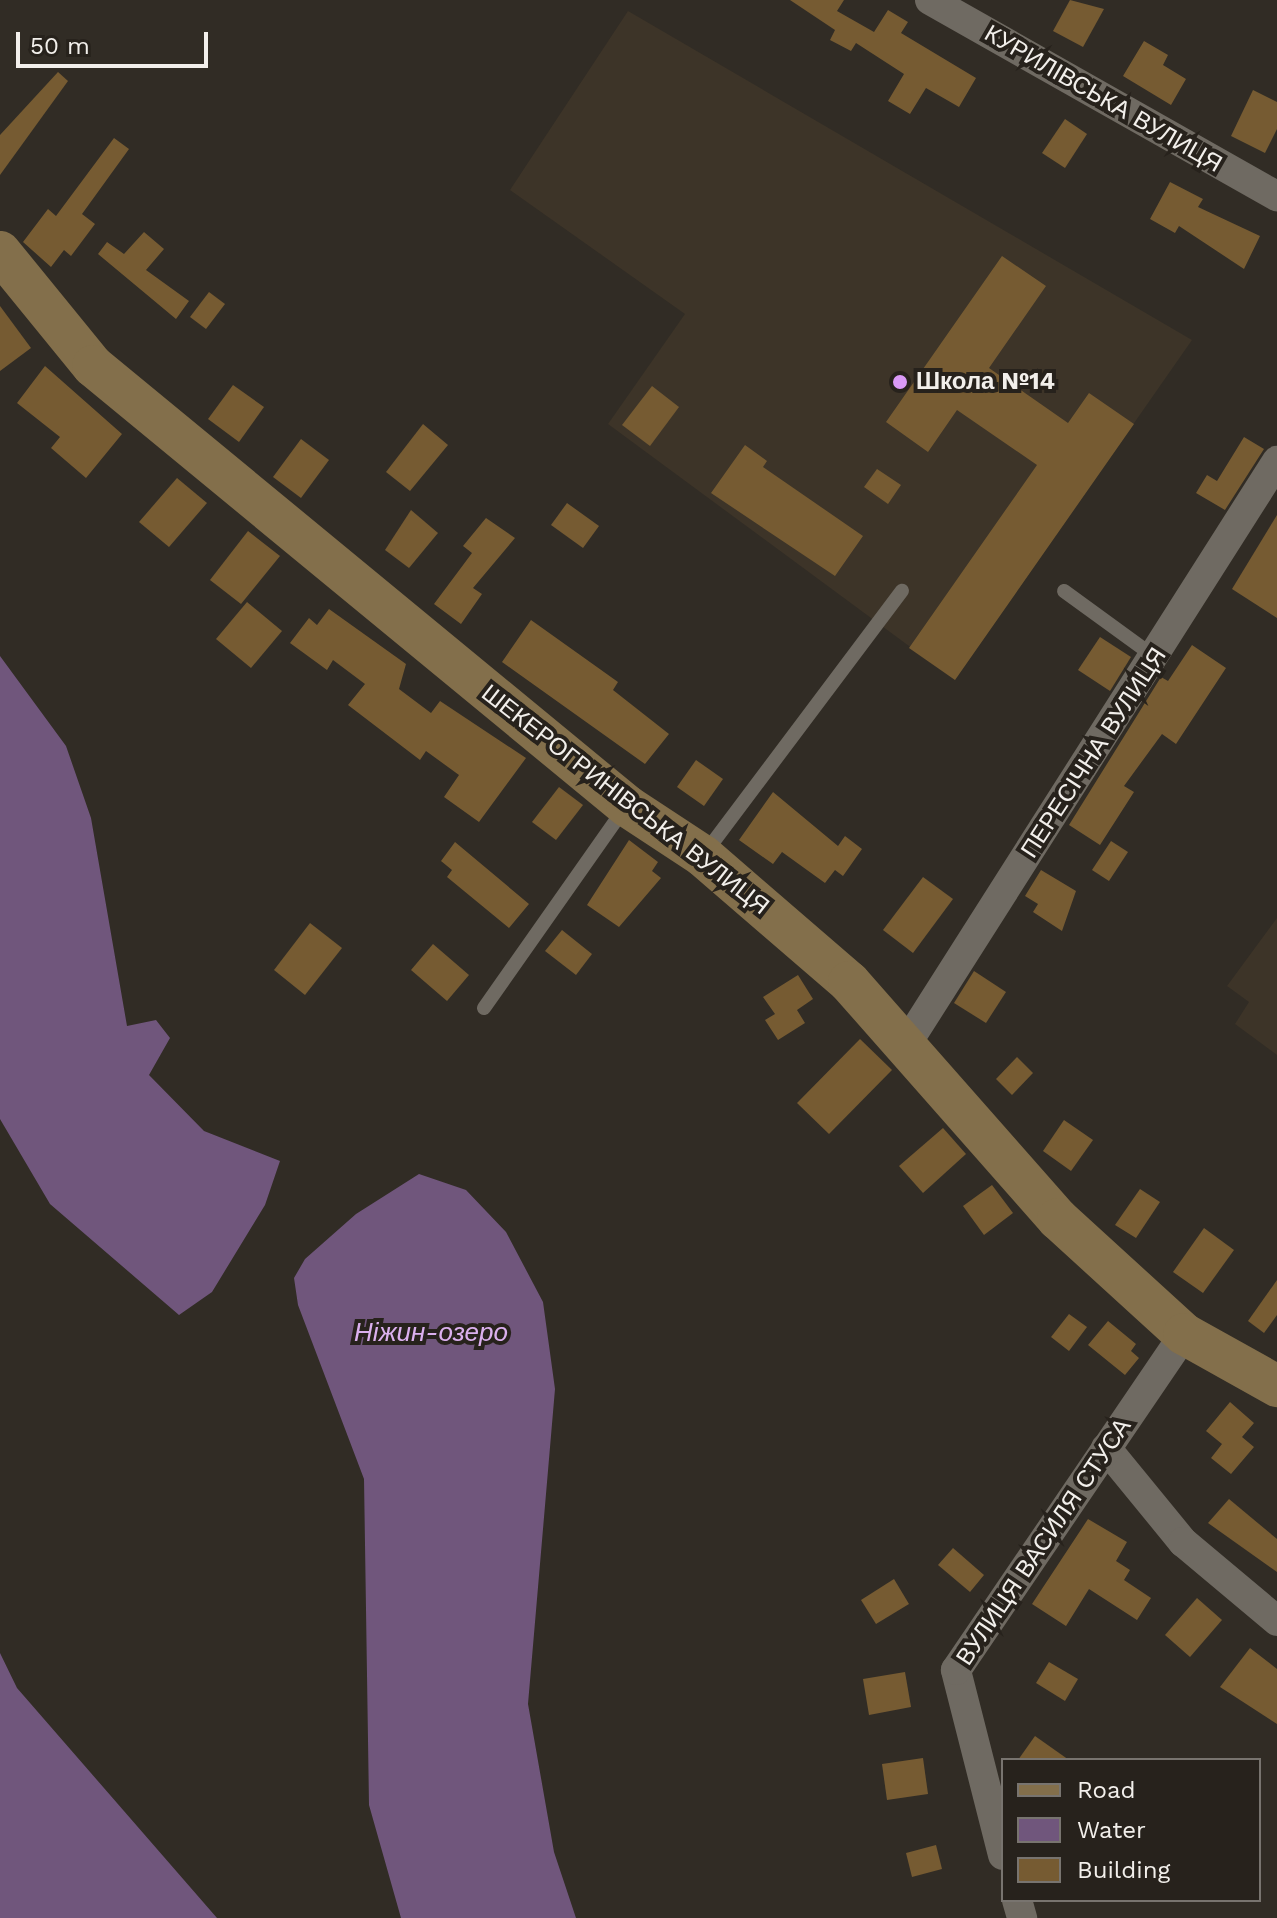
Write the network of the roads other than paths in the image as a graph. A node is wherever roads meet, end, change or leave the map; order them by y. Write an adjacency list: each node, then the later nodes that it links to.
1 (930, 0): 2 (street, КУРИЛІВСЬКА ВУЛИЦЯ)
2 (1277, 196)
3 (0, 252): 8 (street, ШЕКЕРОГРИНІВСЬКА ВУЛИЦЯ)
4 (1277, 461): 7 (street, ПЕРЕСІЧНА ВУЛИЦЯ)
5 (902, 591): 9 (lane)
6 (1064, 591): 7 (lane)
7 (1155, 657): 11 (street, ПЕРЕСІЧНА ВУЛИЦЯ)
8 (627, 806): 9 (street, ШЕКЕРОГРИНІВСЬКА ВУЛИЦЯ); 10 (lane)
9 (703, 856): 11 (street, ШЕКЕРОГРИНІВСЬКА ВУЛИЦЯ)
10 (484, 1008)
11 (907, 1043): 12 (street, ШЕКЕРОГРИНІВСЬКА ВУЛИЦЯ)
12 (1184, 1334): 13 (street, ШЕКЕРОГРИНІВСЬКА ВУЛИЦЯ); 14 (street, ВУЛИЦЯ ВАСИЛЯ СТУСА)
13 (1277, 1386)
14 (1106, 1448): 15 (street); 16 (street, ВУЛИЦЯ ВАСИЛЯ СТУСА)
15 (1277, 1621)
16 (1001, 1847)

